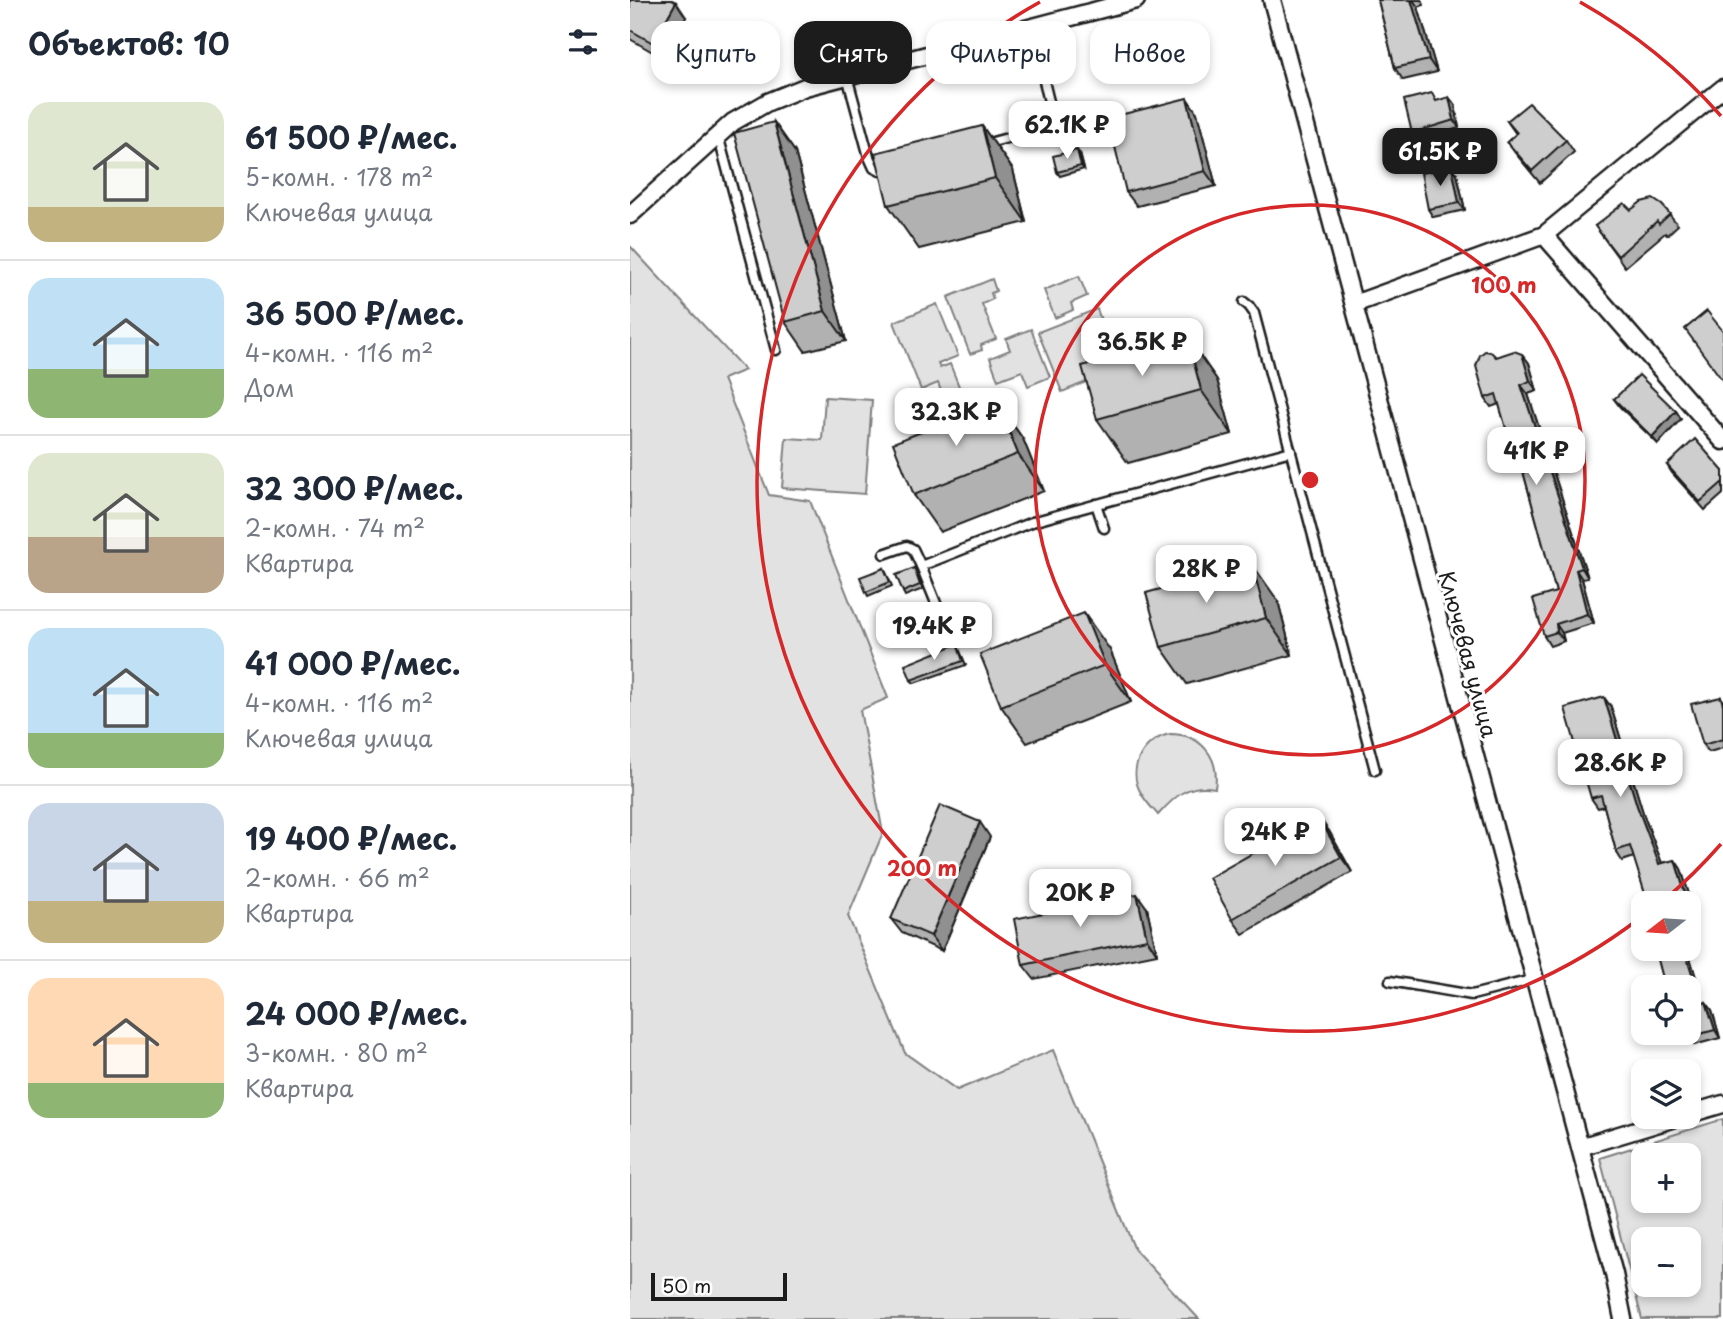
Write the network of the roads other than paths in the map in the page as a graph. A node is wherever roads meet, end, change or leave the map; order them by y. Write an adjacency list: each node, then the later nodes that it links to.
1 (1136, 0): 3 (street)
2 (1272, 0): 14 (street, Ключевая улица)
3 (1057, 21)
4 (817, 84): 8 (street)
5 (850, 84): 10 (lane)
6 (1046, 84): 9 (lane)
7 (1723, 88): 12 (street)
8 (718, 135): 11 (street); 15 (lane)
9 (977, 146)
10 (901, 167)
11 (630, 215)
12 (1544, 235): 14 (street); 16 (street)
13 (1244, 302): 17 (lane)
14 (1354, 304): 24 (street, Ключевая улица)
15 (776, 350)
16 (1723, 441)
17 (1291, 451): 18 (lane); 23 (lane)
18 (1096, 504): 19 (lane); 21 (lane)
19 (1104, 528)
20 (884, 554): 21 (lane)
21 (921, 566): 22 (lane)
22 (944, 623)
23 (1376, 770)
24 (1535, 979): 25 (lane); 29 (street, Ключевая улица)
25 (1390, 981)
26 (1723, 1104): 27 (street)
27 (1701, 1110)
28 (1639, 1129): 29 (street)
29 (1580, 1147): 30 (street, Ключевая улица)
30 (1623, 1319)

